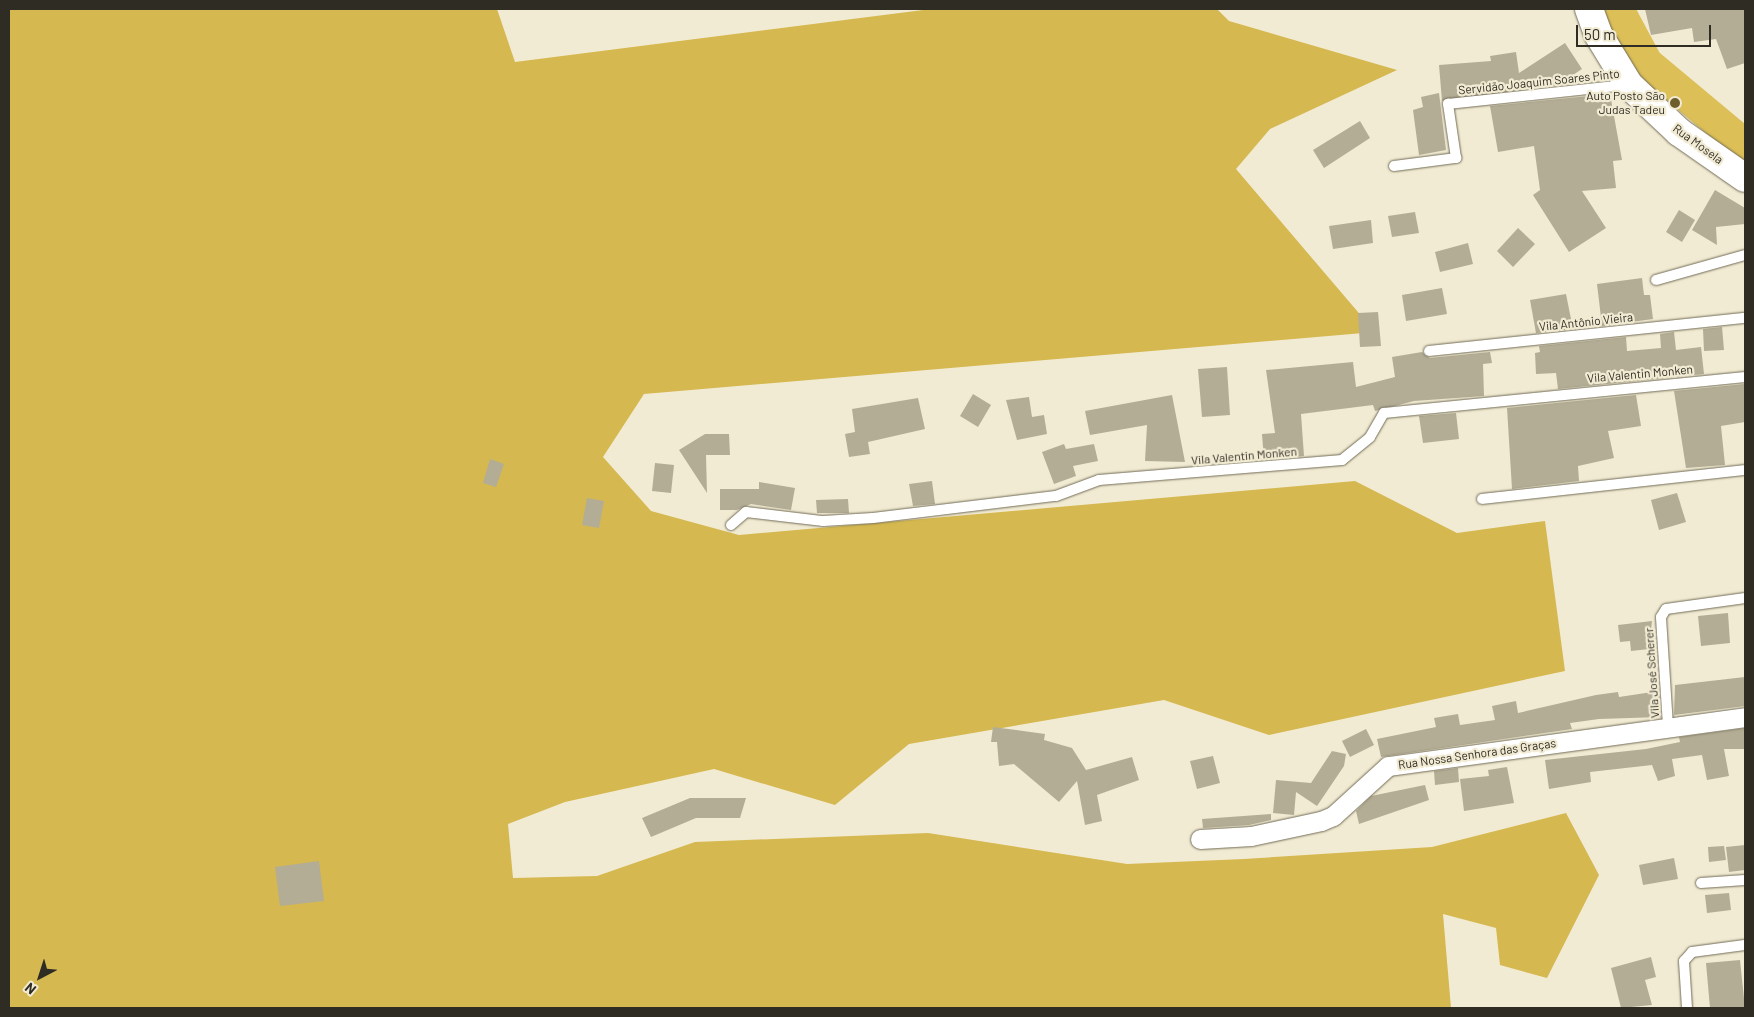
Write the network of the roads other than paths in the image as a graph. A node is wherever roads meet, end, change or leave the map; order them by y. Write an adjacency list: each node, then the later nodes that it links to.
1 (1589, 9): 2 (street, Rua Mosela)
2 (1629, 85): 3 (lane, Servidão Joaquim Soares Pinto); 4 (street, Rua Mosela)
3 (1394, 166)
4 (1745, 178)
5 (1745, 256): 6 (lane)
6 (1656, 280)
7 (1745, 318): 8 (lane, Vila Antônio Vieira)
8 (1429, 351)
9 (1745, 377): 12 (lane, Vila Valentin Monken)
10 (1745, 470): 11 (lane)
11 (1482, 499)
12 (731, 525)
13 (1745, 598): 15 (lane, Vila José Scherer)
14 (1745, 717): 15 (street, Rua Nossa Senhora das Graças)
15 (1668, 726): 16 (street, Rua Nossa Senhora das Graças)
16 (1200, 839)
17 (1745, 880): 18 (lane)
18 (1701, 883)
19 (1745, 945): 20 (lane)
20 (1688, 1008)

